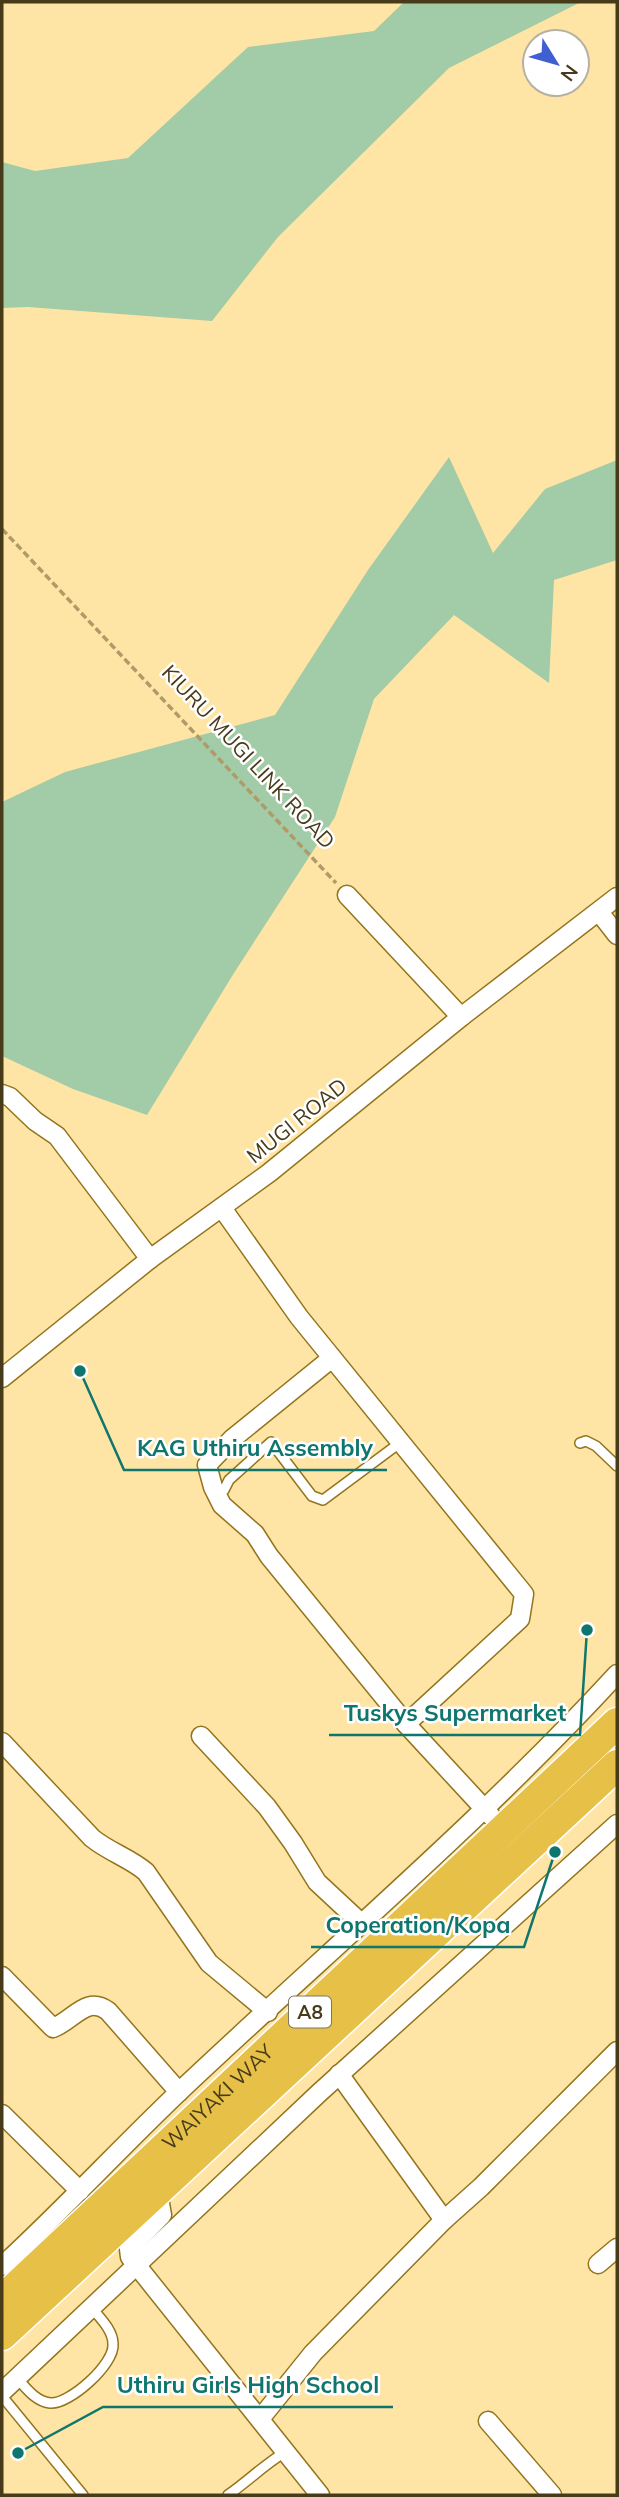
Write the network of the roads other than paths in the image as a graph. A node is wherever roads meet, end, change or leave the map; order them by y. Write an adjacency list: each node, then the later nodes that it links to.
1 (347, 895): 5 (street)
2 (617, 897): 3 (street, MUGI ROAD)
3 (599, 912): 4 (street); 5 (street, MUGI ROAD)
4 (617, 935)
5 (461, 1017): 7 (street, MUGI ROAD)
6 (2, 1094): 8 (street)
7 (222, 1208): 8 (street, MUGI ROAD); 9 (street)
8 (150, 1259): 10 (street, MUGI ROAD)
9 (332, 1358): 11 (street); 17 (street)
10 (2, 1378)
11 (401, 1442): 14 (lane); 17 (street)
12 (580, 1443): 13 (lane)
13 (617, 1466)
14 (225, 1490)
15 (617, 1674): 21 (street)
16 (617, 1723): 23 (highway, WAIYAKI WAY / A8)
17 (406, 1724): 21 (street)
18 (201, 1736): 24 (street)
19 (2, 1742): 26 (street)
20 (613, 1778): 32 (highway, WAIYAKI WAY / A8)
21 (484, 1808): 23 (street); 24 (street)
22 (617, 1824): 28 (street)
23 (504, 1832): 38 (highway, WAIYAKI WAY / A8)
24 (362, 1923): 26 (street)
25 (2, 1976): 29 (street)
26 (268, 2012): 29 (street)
27 (617, 2051): 33 (street)
28 (339, 2074): 33 (street); 35 (street)
29 (179, 2092): 31 (street)
30 (2, 2113): 31 (street)
31 (80, 2191): 37 (street)
32 (158, 2192): 35 (street); 40 (highway, WAIYAKI WAY / A8)
33 (444, 2220): 43 (street)
34 (617, 2248): 36 (street)
35 (135, 2264): 39 (street); 43 (street)
36 (598, 2264)
37 (2, 2266)
38 (2, 2300)
39 (91, 2306): 41 (street); 41 (lane)
40 (2, 2335)
41 (16, 2377): 42 (street)
42 (2, 2394): 46 (lane)
43 (260, 2419): 45 (street)
44 (488, 2421): 49 (street)
45 (285, 2452): 47 (lane); 48 (street)
46 (83, 2495)
47 (228, 2495)
48 (320, 2495)
49 (552, 2495)

